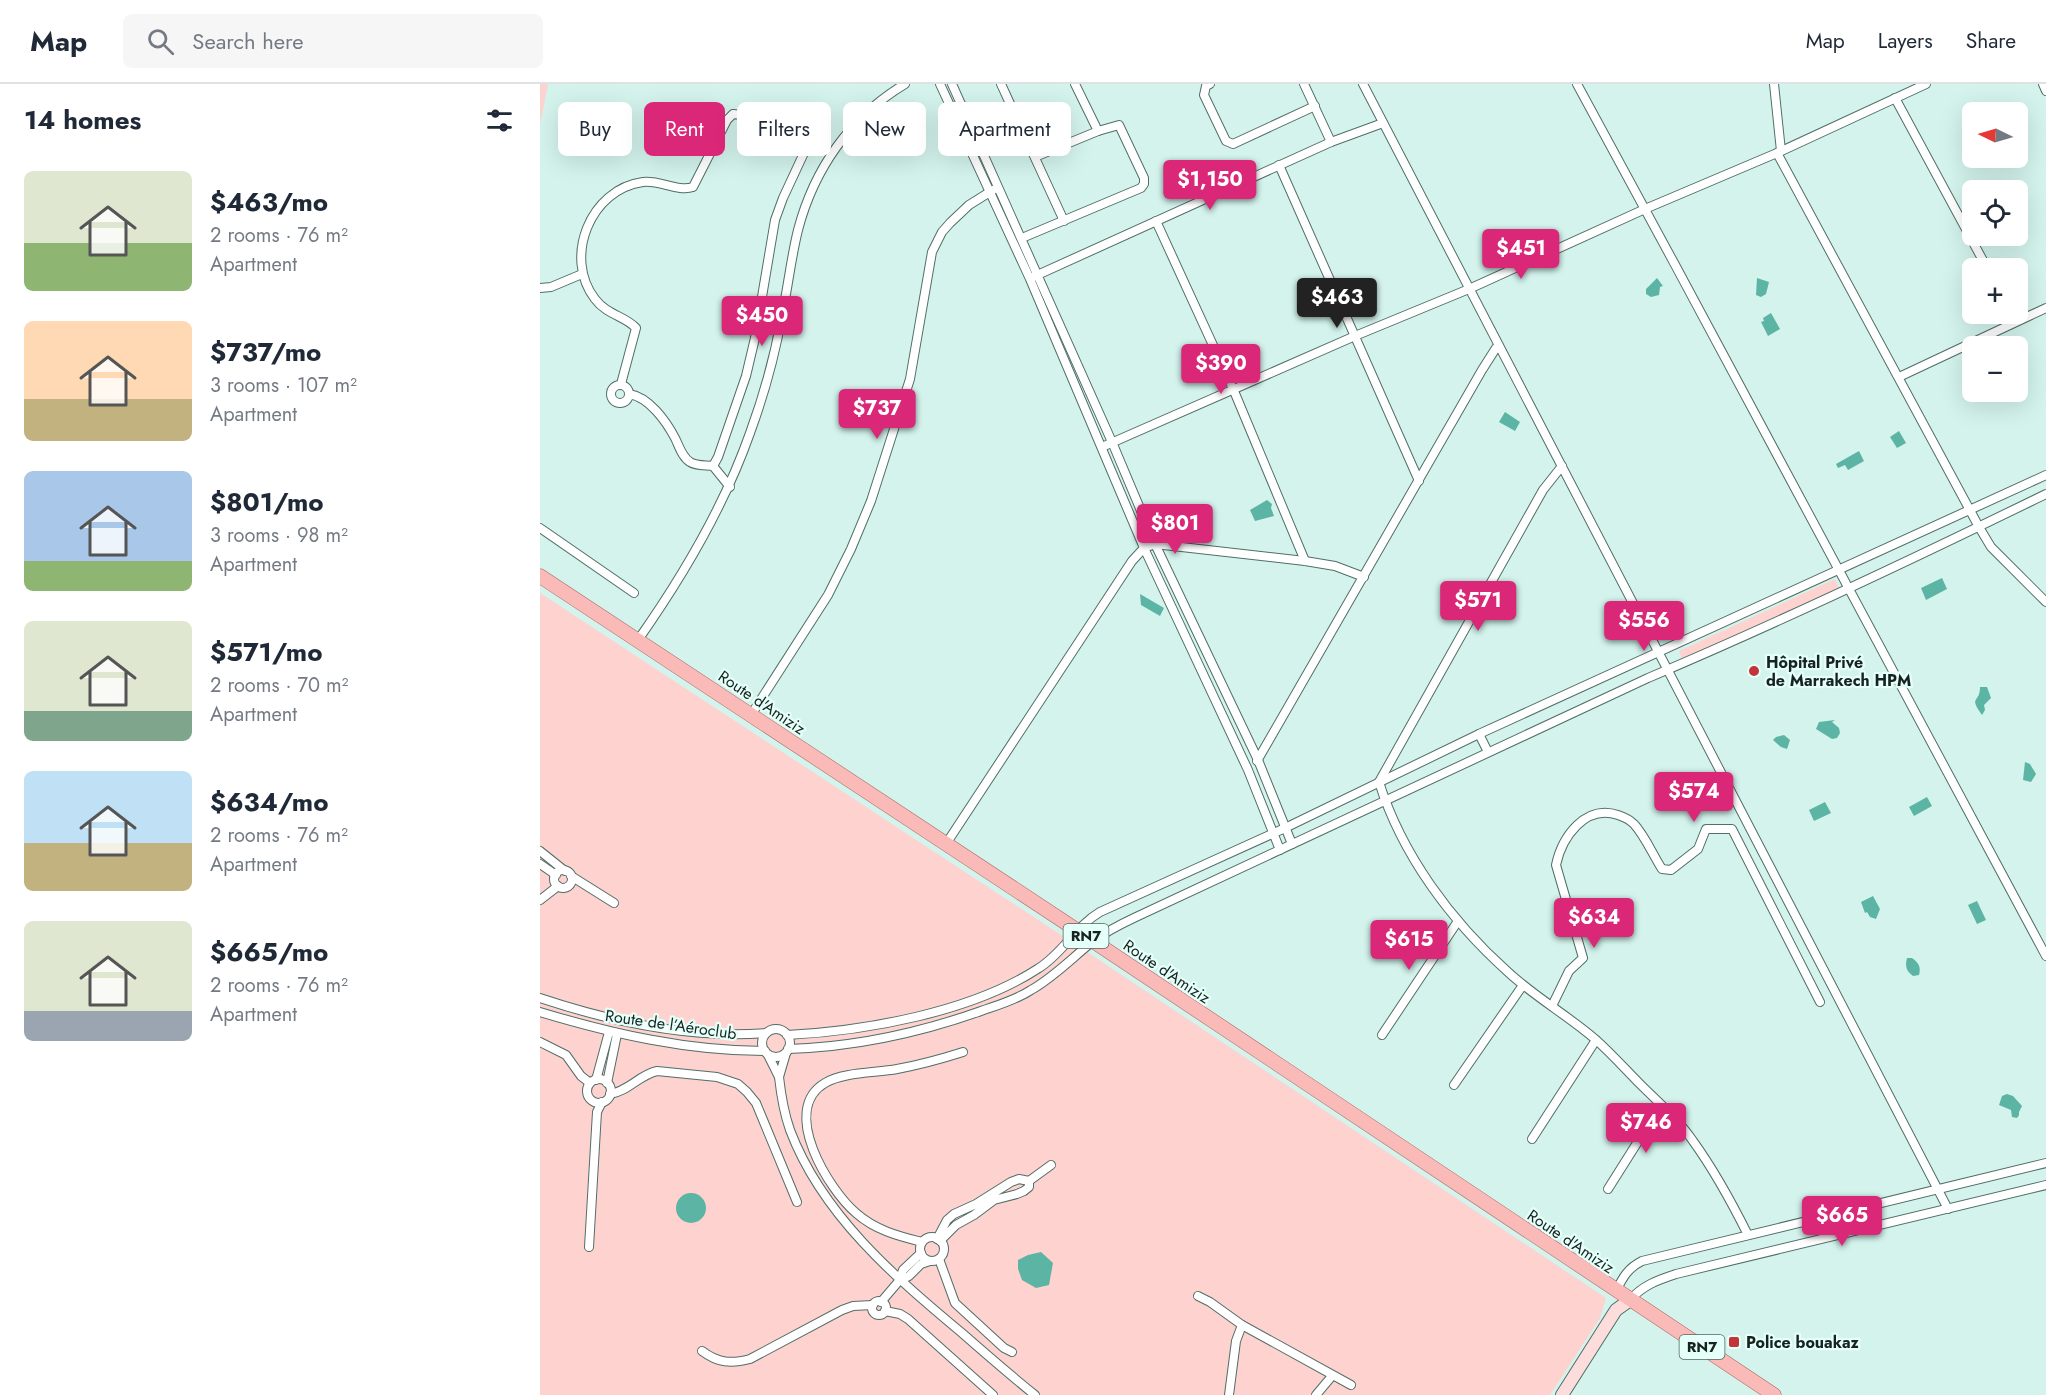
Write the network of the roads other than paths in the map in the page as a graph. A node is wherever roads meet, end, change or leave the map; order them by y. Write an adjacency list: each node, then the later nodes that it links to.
1 (905, 84): 48 (street)
2 (940, 84): 23 (street)
3 (952, 84): 22 (street)
4 (1001, 84): 20 (street)
5 (1074, 84): 17 (street)
6 (1210, 84): 15 (street)
7 (1304, 84): 15 (street)
8 (1363, 84): 16 (street)
9 (1577, 84): 24 (street)
10 (1774, 84): 19 (street)
11 (1926, 84): 14 (street)
12 (2043, 84): 13 (street)
13 (2046, 91)
14 (1895, 98): 19 (street); 28 (street)
15 (1315, 106): 18 (street)
16 (1383, 123): 18 (street); 32 (street)
17 (1098, 131): 20 (street); 25 (street)
18 (1331, 142): 21 (street)
19 (1779, 152): 24 (street); 38 (street)
20 (1035, 157): 25 (street)
21 (1279, 165): 26 (street); 36 (street)
22 (999, 188): 23 (street); 27 (street)
23 (990, 192): 30 (street); 65 (street)
24 (1646, 209): 32 (street); 56 (street)
25 (1064, 221): 27 (street)
26 (1156, 221): 30 (street); 40 (street)
27 (1022, 238): 30 (street)
28 (1982, 258)
29 (582, 274): 31 (street); 39 (street); 44 (street)
30 (1034, 277): 42 (street); 43 (street)
31 (540, 288)
32 (1469, 289): 36 (street); 37 (street)
33 (2046, 308): 34 (street)
34 (2028, 313)
35 (2001, 324): 38 (street)
36 (1355, 336): 40 (street); 47 (street)
37 (1499, 346): 45 (street); 47 (street)
38 (1899, 377): 50 (street)
39 (621, 384): 41 (street); 41 (street)
40 (1234, 390): 42 (street); 55 (street)
41 (629, 394): 44 (street)
42 (1112, 442): 43 (street); 53 (street)
43 (1102, 447): 54 (street)
44 (713, 466): 48 (street)
45 (1562, 466): 63 (street); 70 (street)
46 (2046, 475): 50 (street)
47 (1419, 481): 58 (street)
48 (730, 487): 62 (street)
49 (2046, 494): 51 (street)
50 (1971, 510): 51 (street); 56 (street)
51 (1979, 527): 59 (street); 61 (street)
52 (540, 528): 60 (street)
53 (1155, 544): 54 (street); 55 (street); 68 (street)
54 (1144, 548): 69 (street); 74 (street)
55 (1305, 561): 58 (street)
56 (1841, 570): 59 (street); 63 (street)
57 (540, 576): 62 (main road, Route d'Amiziz / RN7)
58 (1364, 577): 68 (street)
59 (1850, 588): 64 (street); 87 (street)
60 (634, 593)
61 (2044, 596)
62 (638, 640): 65 (main road, Route d'Amiziz / RN7)
63 (1659, 652): 64 (street); 66 (street)
64 (1667, 669): 67 (street); 117 (street)
65 (751, 716): 74 (main road, Route d'Amiziz / RN7)
66 (1479, 734): 67 (street); 70 (street)
67 (1488, 752): 71 (street)
68 (1258, 760): 69 (street); 72 (street)
69 (1248, 770): 73 (street)
70 (1379, 782): 71 (street); 72 (street)
71 (1385, 801): 75 (street); 84 (street)
72 (1285, 828): 73 (street); 75 (street)
73 (1273, 834): 76 (street); 85 (street)
74 (946, 844): 85 (main road, Route d'Amiziz / RN7)
75 (1292, 844): 76 (street)
76 (1280, 850): 86 (street)
77 (540, 851): 80 (street)
78 (540, 864): 79 (street)
79 (556, 874): 80 (street); 81 (street)
80 (568, 874): 81 (street); 83 (street)
81 (558, 886): 82 (street)
82 (540, 900)
83 (614, 903)
84 (1458, 921): 88 (street); 96 (street)
85 (1078, 931): 86 (main road, Route d'Amiziz / RN7); 95 (street)
86 (1093, 941): 99 (street); 127 (main road, Route d'Amiziz / RN7)
87 (2046, 956)
88 (1523, 985): 91 (street); 105 (street)
89 (540, 998): 94 (street, Route de l’Aéroclub)
90 (1820, 1002): 91 (street)
91 (1552, 1006): 97 (street)
92 (540, 1012): 93 (street, Route de l’Aéroclub)
93 (613, 1033): 100 (street, Route de l’Aéroclub); 103 (street); 104 (street)
94 (766, 1034): 95 (street); 100 (street)
95 (787, 1035): 99 (street)
96 (1383, 1035)
97 (1596, 1040): 109 (street); 111 (street)
98 (540, 1042): 103 (street)
99 (787, 1051): 100 (street); 102 (street)
100 (766, 1052): 102 (street)
101 (963, 1052): 122 (street)
102 (778, 1077): 126 (street)
103 (593, 1081): 104 (street); 107 (street)
104 (607, 1083): 106 (street)
105 (1454, 1085)
106 (610, 1094): 108 (street); 118 (street)
107 (592, 1101): 108 (street); 110 (street)
108 (602, 1102): 110 (street)
109 (1661, 1105): 116 (street); 120 (street)
110 (597, 1112): 123 (street)
111 (1532, 1139)
112 (2046, 1163): 117 (street)
113 (1051, 1165): 114 (street)
114 (1029, 1182): 121 (street); 121 (street)
115 (2046, 1185): 119 (street)
116 (1608, 1189)
117 (1938, 1189): 119 (street); 120 (street)
118 (797, 1202)
119 (1948, 1209): 129 (street)
120 (1748, 1235): 127 (street)
121 (939, 1240): 122 (street); 125 (street)
122 (922, 1242): 124 (street)
123 (589, 1247)
124 (921, 1253): 125 (street); 126 (street)
125 (934, 1260): 126 (street); 134 (street)
126 (900, 1280): 130 (street); 138 (street)
127 (1616, 1290): 129 (main road, Route d'Amiziz / RN7); 131 (street)
128 (1198, 1296): 132 (street)
129 (1630, 1300): 131 (street); 142 (main road, Route d'Amiziz / RN7)
130 (879, 1306): 133 (street); 137 (street)
131 (1616, 1310): 141 (street)
132 (1242, 1325): 135 (street); 139 (street)
133 (702, 1351)
134 (1012, 1352)
135 (1332, 1376): 136 (street); 140 (street)
136 (1351, 1385)
137 (993, 1395)
138 (1035, 1395)
139 (1229, 1395)
140 (1316, 1395)
141 (1563, 1395)
142 (1774, 1395)

